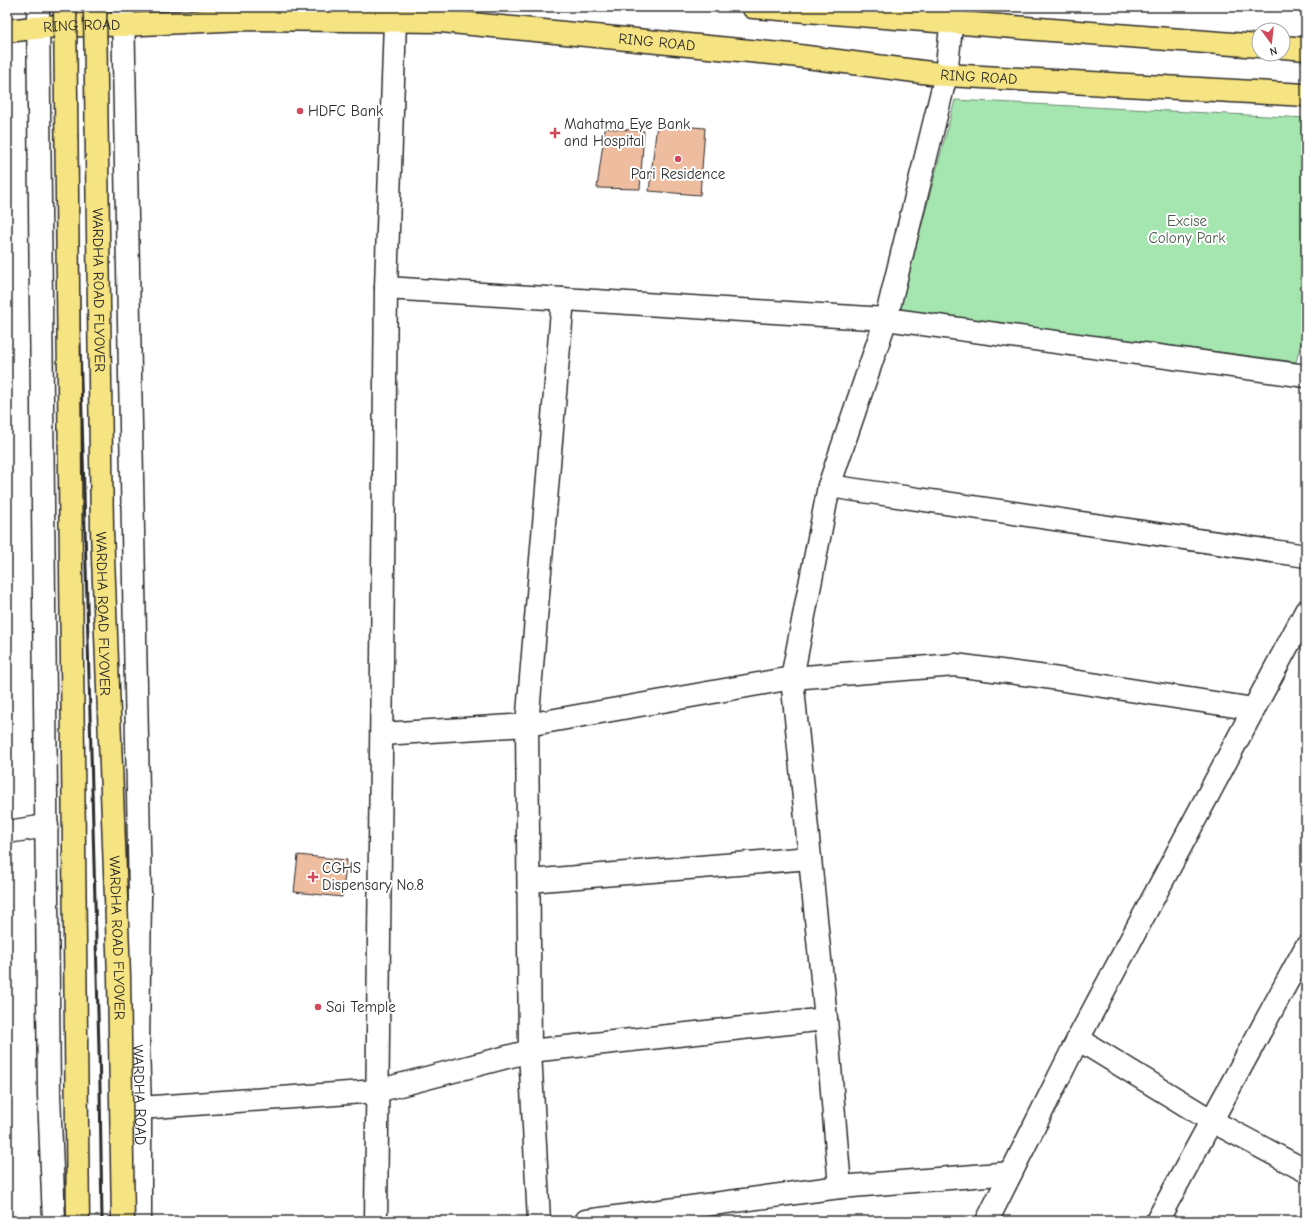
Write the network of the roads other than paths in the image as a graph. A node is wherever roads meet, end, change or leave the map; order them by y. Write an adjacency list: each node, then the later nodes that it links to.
1 (65, 7): 40 (main road, WARDHA ROAD FLYOVER, bridge)
2 (95, 7): 41 (main road, WARDHA ROAD FLYOVER, bridge)
3 (753, 7): 4 (main road)
4 (952, 15): 9 (main road); 12 (street)
5 (123, 16): 6 (main road, RING ROAD); 7 (main road, RING ROAD); 34 (street, WARDHA ROAD)
6 (38, 17): 8 (main road, RING ROAD); 25 (street)
7 (395, 21): 12 (main road, RING ROAD); 14 (street)
8 (7, 31)
9 (1251, 45)
10 (1291, 48): 11 (main road)
11 (1306, 49)
12 (946, 75): 13 (main road, RING ROAD); 16 (street)
13 (1306, 95)
14 (386, 288): 15 (street); 24 (street)
15 (563, 299): 16 (street); 23 (street)
16 (886, 320): 17 (street); 18 (street)
17 (1306, 375)
18 (829, 486): 19 (street); 21 (street)
19 (1306, 556)
20 (1306, 611): 22 (street)
21 (792, 678): 22 (street); 23 (street); 27 (street)
22 (1254, 709): 31 (street)
23 (527, 725): 24 (street); 28 (street)
24 (382, 734): 33 (street)
25 (47, 826): 26 (street); 39 (street)
26 (7, 832)
27 (810, 858): 28 (street); 30 (street)
28 (529, 882): 32 (street)
29 (1306, 947): 35 (street)
30 (826, 1019): 32 (street); 38 (street)
31 (1078, 1039): 35 (street); 37 (street)
32 (530, 1051): 33 (street); 44 (street)
33 (376, 1091): 34 (street); 43 (street)
34 (140, 1108): 42 (street, WARDHA ROAD)
35 (1212, 1121): 36 (street); 47 (street)
36 (1306, 1171)
37 (1011, 1173): 38 (street); 46 (street)
38 (840, 1187): 45 (street)
39 (54, 1221)
40 (78, 1221)
41 (123, 1221)
42 (140, 1221)
43 (376, 1221)
44 (539, 1221)
45 (586, 1221)
46 (987, 1221)
47 (1157, 1221)

